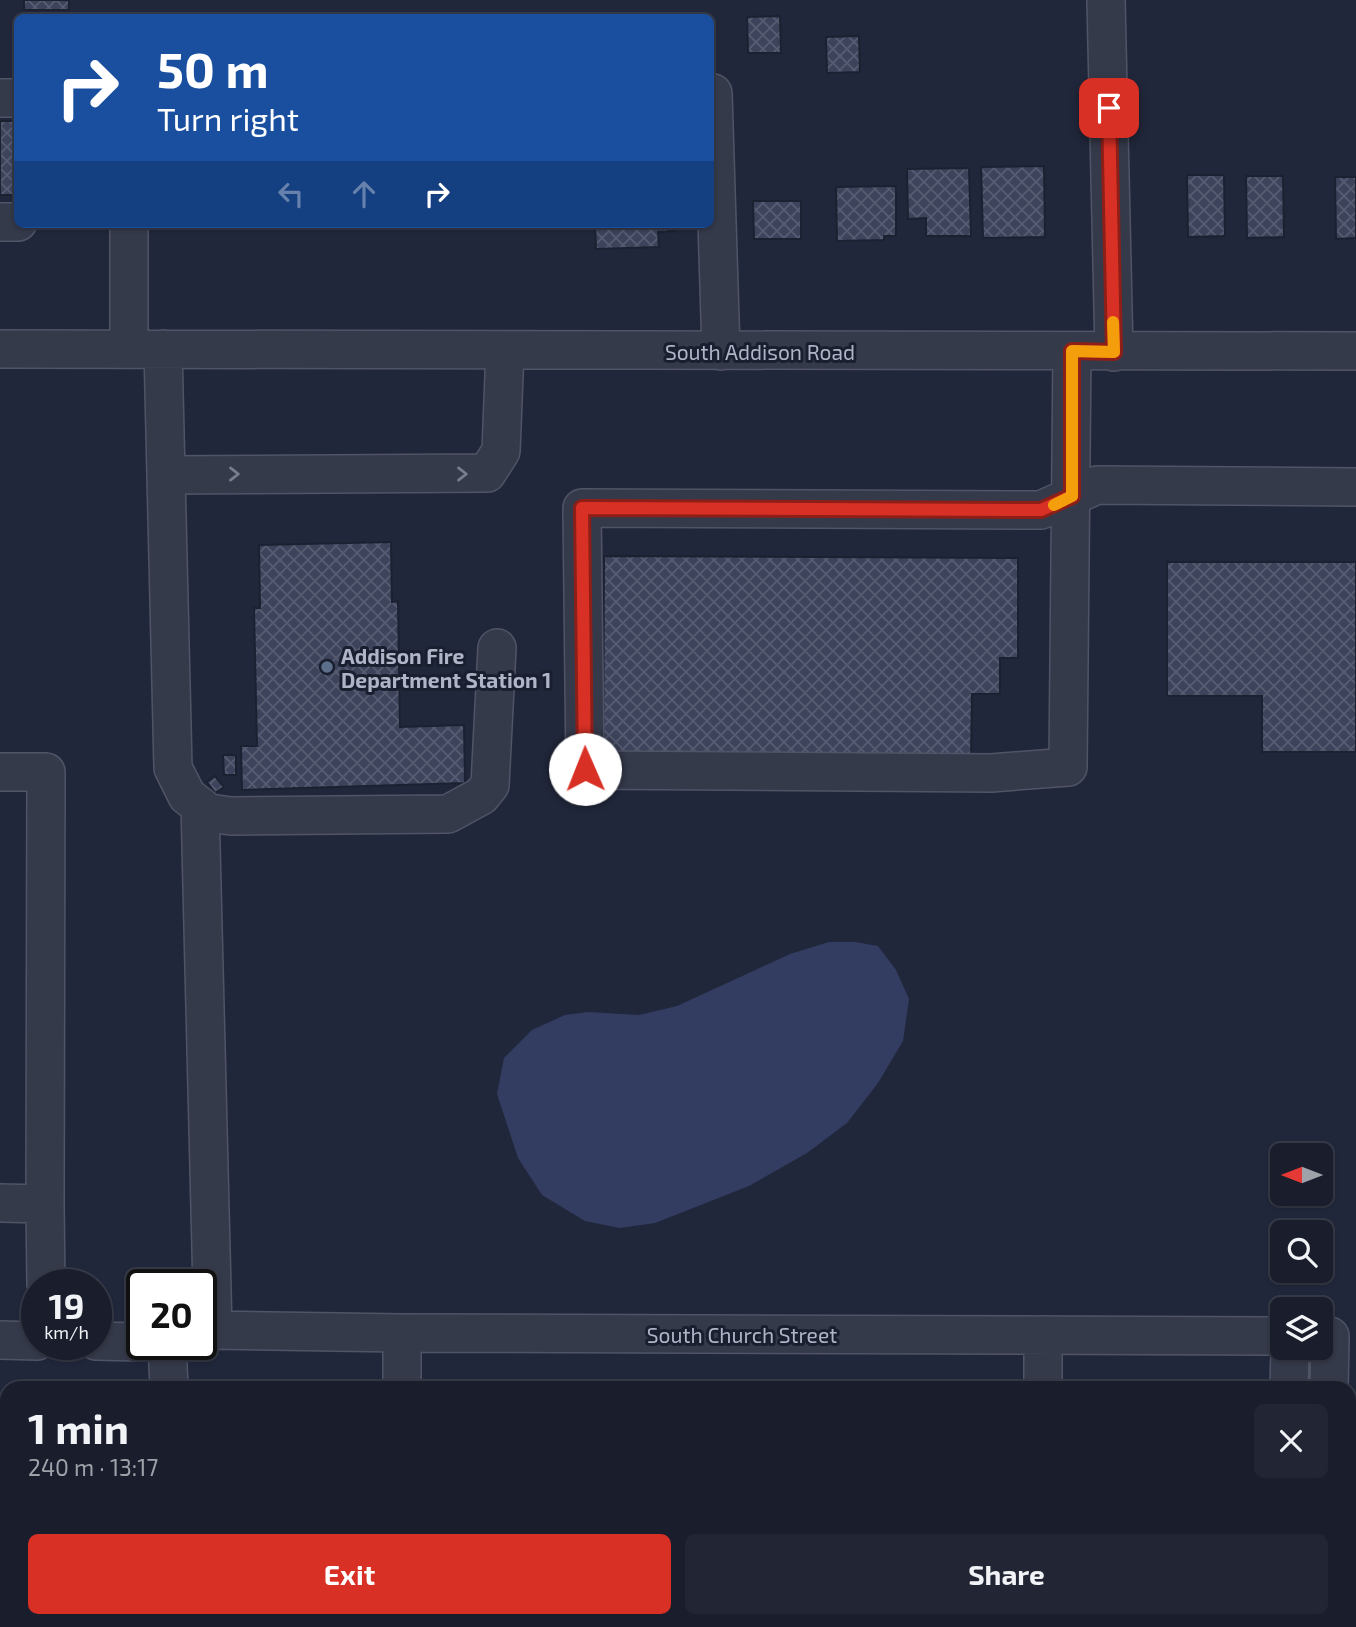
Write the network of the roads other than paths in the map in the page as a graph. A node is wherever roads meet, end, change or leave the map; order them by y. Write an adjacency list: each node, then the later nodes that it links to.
1 (1107, 0): 10 (street)
2 (714, 125): 7 (street)
3 (130, 228): 5 (street)
4 (0, 349): 5 (street, South Addison Road)
5 (146, 349): 6 (street, South Addison Road); 11 (street)
6 (505, 350): 7 (street, South Addison Road); 11 (street, one-way to 6)
7 (721, 351): 8 (street, South Addison Road)
8 (1072, 351): 10 (street, South Addison Road); 13 (street)
9 (1356, 351): 10 (street, South Addison Road)
10 (1114, 352)
11 (166, 475): 16 (street)
12 (1356, 487): 13 (street)
13 (1072, 496): 13 (street)
14 (497, 648): 16 (street)
15 (0, 772): 18 (street)
16 (200, 806): 20 (street)
17 (0, 1203): 18 (street)
18 (46, 1204): 19 (street)
19 (46, 1269)
20 (206, 1269)
21 (217, 1332): 22 (street, South Church Street)
22 (402, 1333): 23 (street, South Church Street); 31 (street)
23 (1042, 1335): 24 (street, South Church Street); 32 (street)
24 (1270, 1336)
25 (1336, 1336): 34 (street)
26 (0, 1340): 27 (street)
27 (21, 1341)
28 (168, 1360): 30 (street)
29 (1290, 1360): 33 (street)
30 (169, 1381)
31 (402, 1381)
32 (1042, 1381)
33 (1289, 1381)
34 (1330, 1381)

